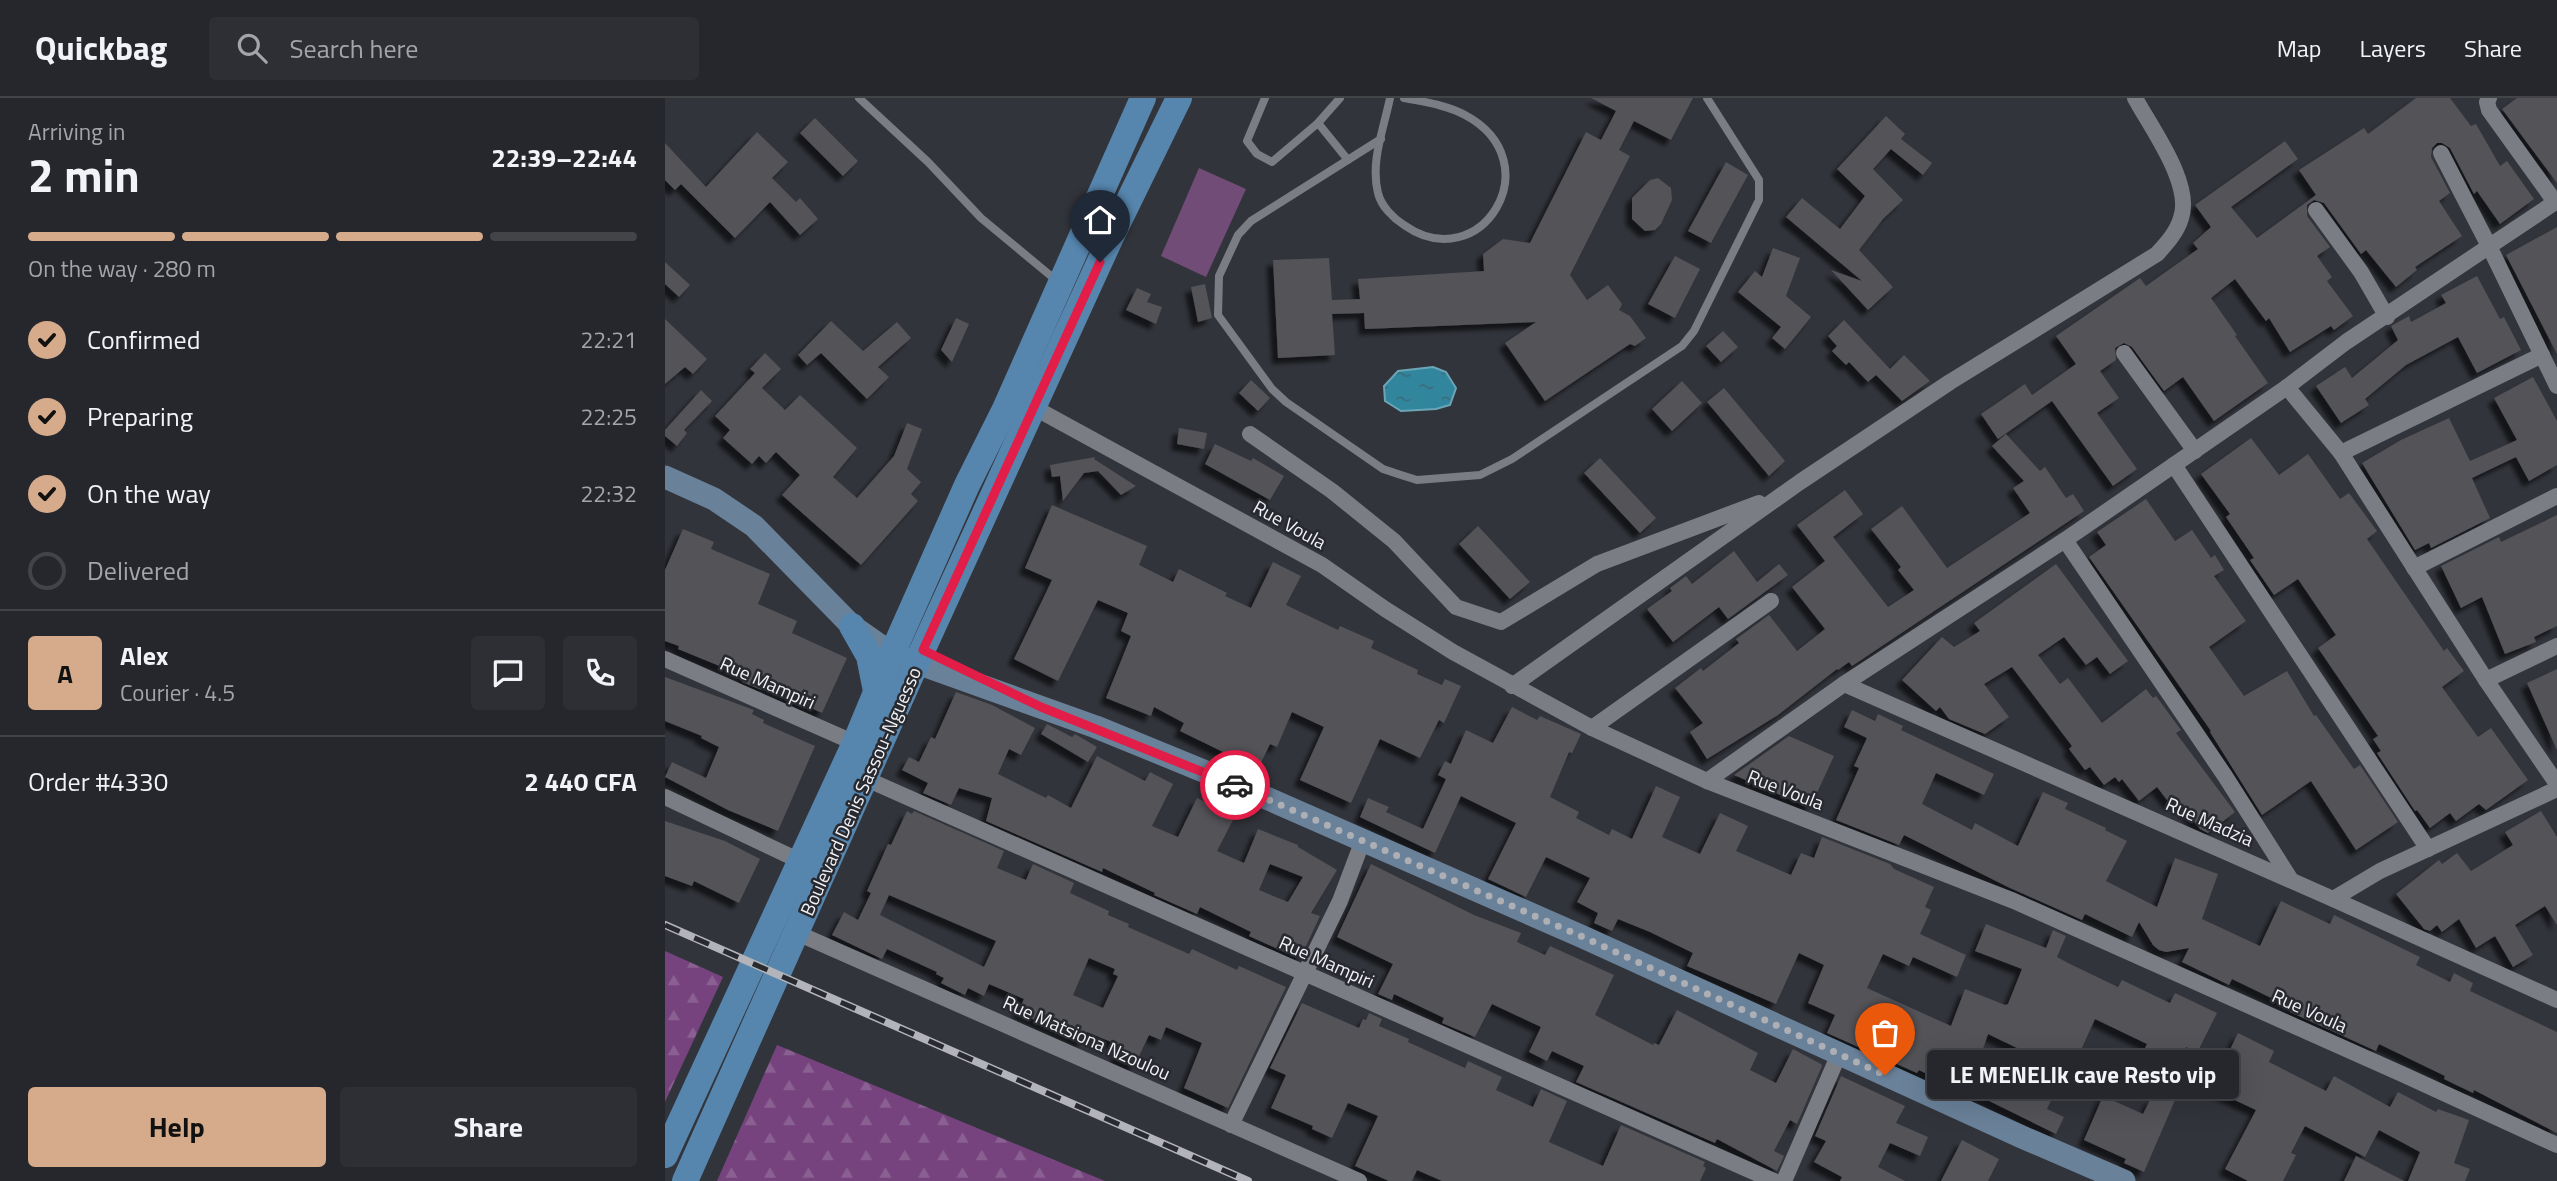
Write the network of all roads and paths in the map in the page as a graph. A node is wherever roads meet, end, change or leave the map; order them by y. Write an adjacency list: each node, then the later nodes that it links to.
1 (859, 98): 20 (lane)
2 (1143, 98): 20 (main road, Boulevard Denis Sassou-Nguesso)
3 (1179, 98): 26 (main road, Boulevard Denis Sassou-Nguesso)
4 (1265, 98): 13 (lane)
5 (1340, 98): 13 (lane)
6 (1390, 98): 14 (lane)
7 (1404, 98): 12 (lane)
8 (1436, 98): 12 (lane)
9 (1707, 98): 16 (lane)
10 (2135, 98): 32 (street)
11 (2489, 98): 17 (street)
12 (1427, 103): 14 (lane)
13 (1318, 123): 16 (lane)
14 (1381, 139): 16 (lane)
15 (2441, 153): 19 (street)
16 (1348, 160)
17 (2556, 201): 19 (street)
18 (2316, 210): 21 (street)
19 (2489, 246): 21 (street); 23 (street)
20 (1060, 284): 40 (main road, Boulevard Denis Sassou-Nguesso)
21 (2387, 317): 25 (street)
22 (2124, 353): 28 (street)
23 (2542, 355): 24 (street); 29 (street)
24 (2557, 386)
25 (2287, 387): 28 (street); 29 (street)
26 (1034, 407): 40 (main road, Boulevard Denis Sassou-Nguesso); 44 (street, Rue Voula)
27 (1250, 434): 32 (street)
28 (2195, 451): 30 (street)
29 (2341, 453): 35 (street)
30 (2174, 465): 34 (street); 54 (street)
31 (665, 477): 37 (main road)
32 (1780, 496): 44 (street)
33 (2557, 496): 35 (street)
34 (2065, 540): 43 (street); 56 (street)
35 (2414, 568): 42 (street)
36 (1772, 601): 46 (street)
37 (832, 606): 38 (main road); 40 (main road)
38 (852, 626): 40 (main road); 45 (main road)
39 (2557, 646): 42 (street)
40 (907, 652): 45 (main road, Boulevard Denis Sassou-Nguesso); 48 (main road, Boulevard Denis Sassou-Nguesso); 53 (main road)
41 (665, 659): 47 (street, Rue Mampiri)
42 (2486, 680): 50 (street)
43 (1843, 684): 49 (street); 56 (street, Rue Madzia)
44 (1512, 686): 46 (street, Rue Voula)
45 (876, 691): 47 (main road, Boulevard Denis Sassou-Nguesso)
46 (1592, 728): 49 (street, Rue Voula)
47 (855, 743): 55 (main road, Boulevard Denis Sassou-Nguesso)
48 (864, 778): 58 (main road, Boulevard Denis Sassou-Nguesso); 59 (street, Rue Mampiri)
49 (1707, 781): 63 (street, Rue Voula)
50 (2557, 784)
51 (2557, 789): 54 (street)
52 (665, 797): 55 (street)
53 (1363, 840): 59 (street); 61 (main road)
54 (2428, 849): 57 (street)
55 (800, 861): 64 (main road, Boulevard Denis Sassou-Nguesso)
56 (2291, 880): 57 (street, Rue Madzia)
57 (2333, 899): 60 (street, Rue Madzia)
58 (797, 933): 62 (street, Rue Matsiona Nzoulou); 65 (main road, Boulevard Denis Sassou-Nguesso)
59 (1304, 974): 62 (street); 67 (street, Rue Mampiri)
60 (2557, 1000)
61 (1839, 1054): 68 (street); 69 (main road)
62 (1231, 1125): 66 (street, Rue Matsiona Nzoulou)
63 (2557, 1146)
64 (665, 1155)
65 (685, 1181)
66 (1360, 1181)
67 (1774, 1181)
68 (1784, 1181)
69 (2124, 1181)

